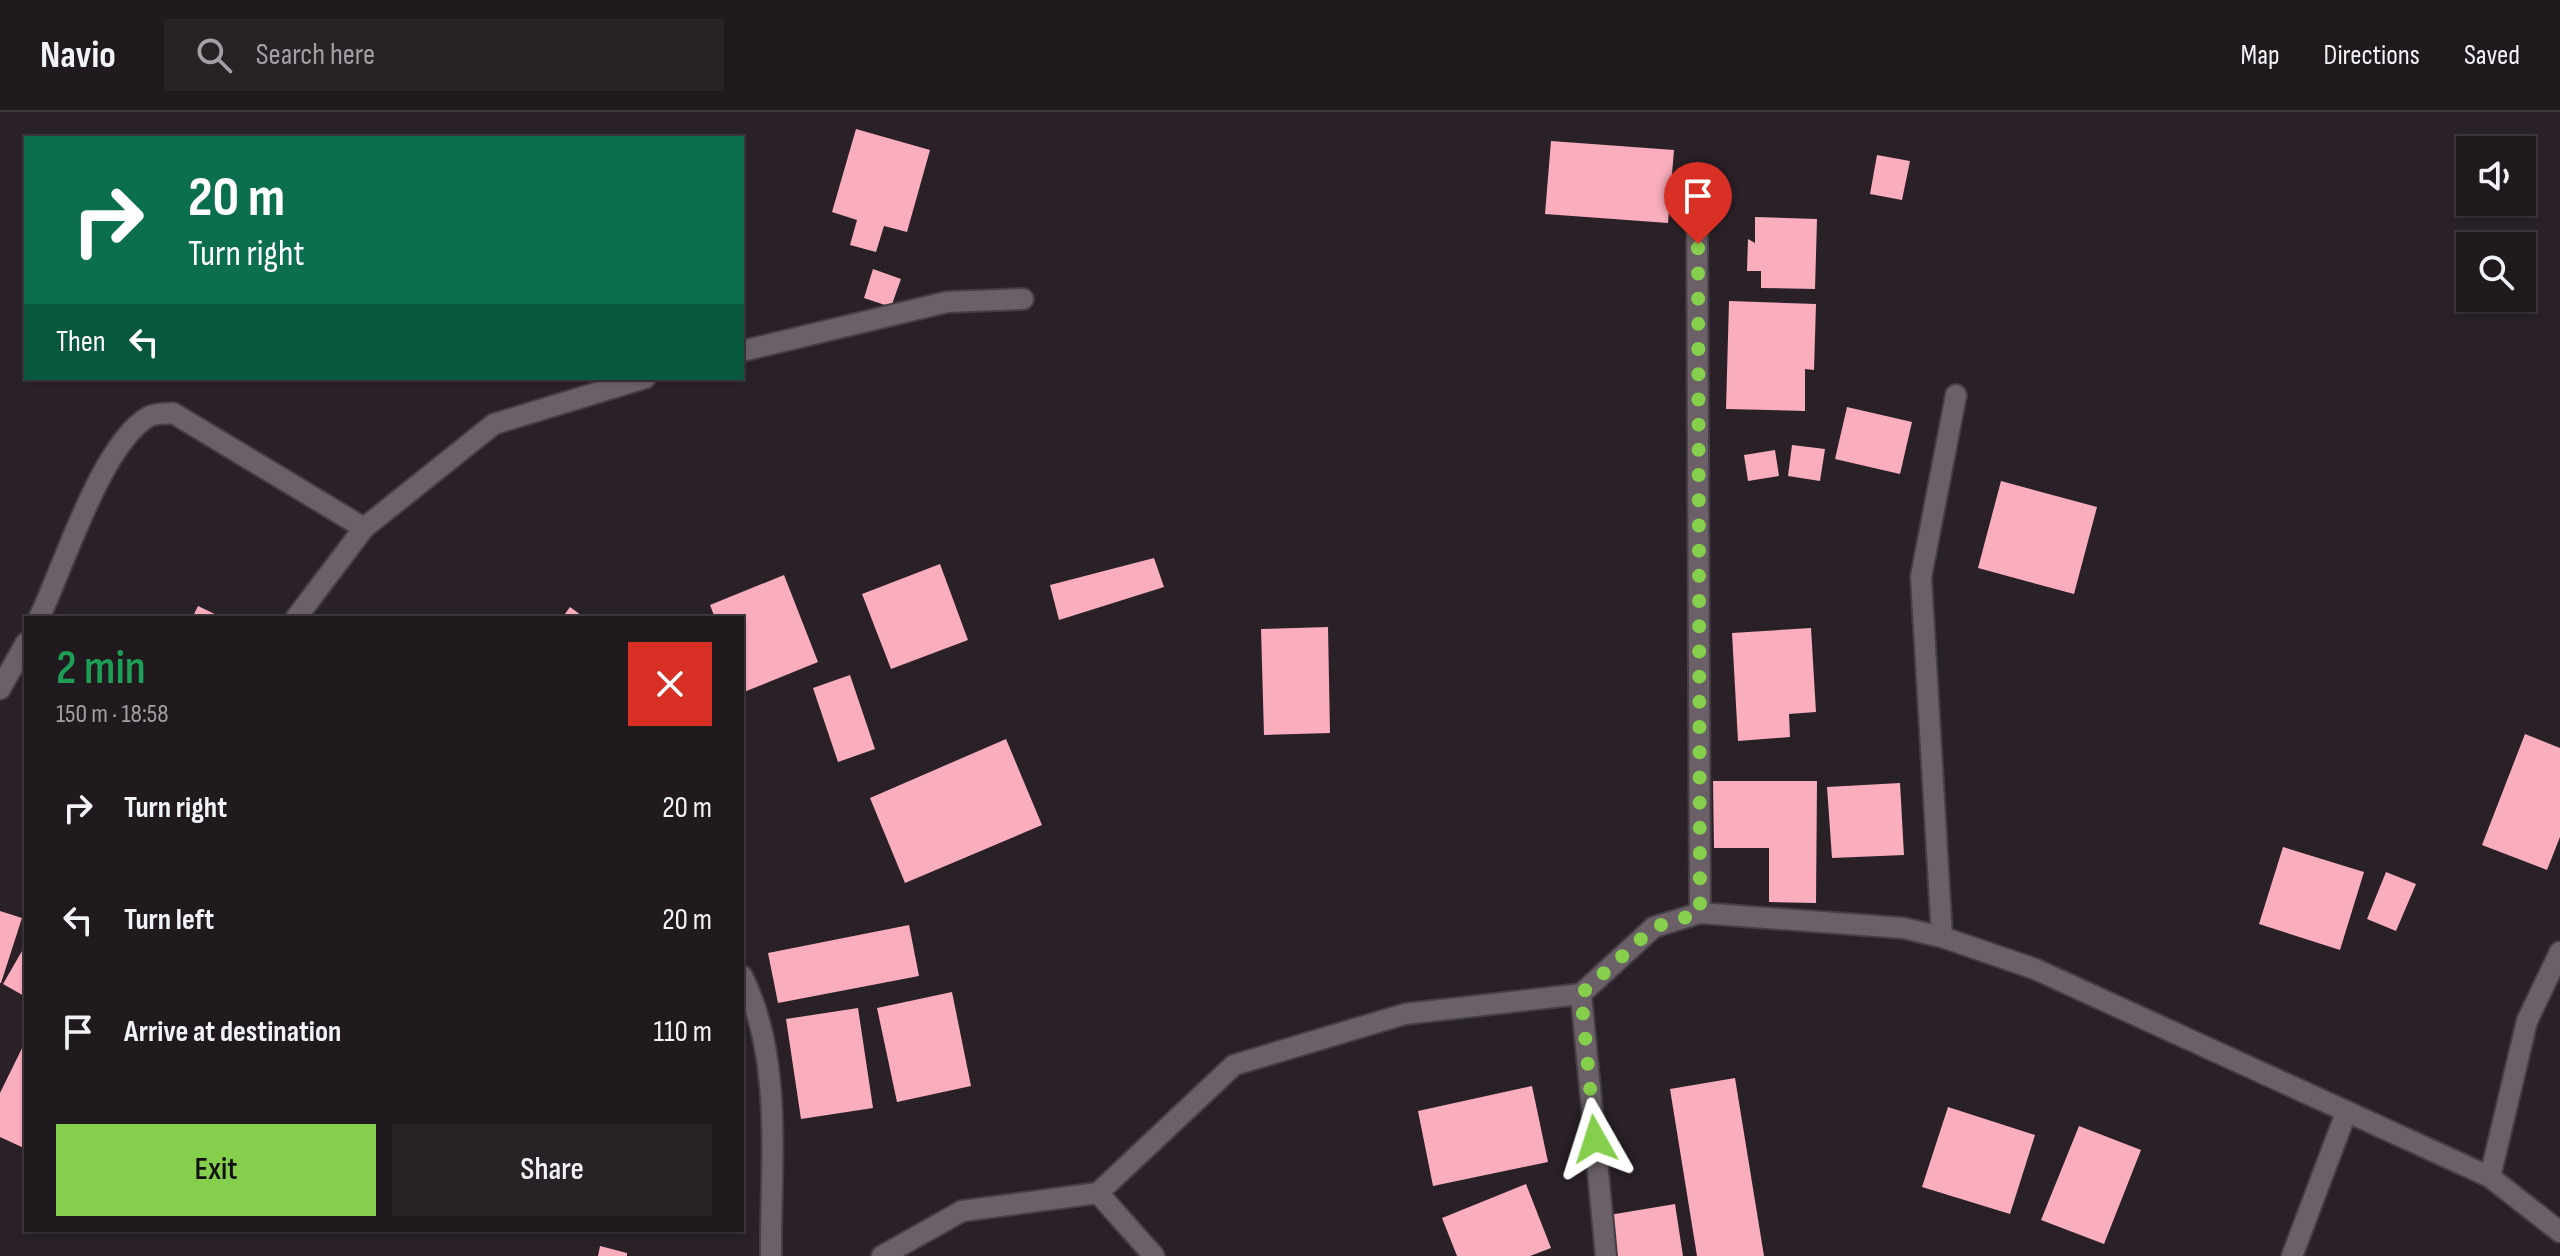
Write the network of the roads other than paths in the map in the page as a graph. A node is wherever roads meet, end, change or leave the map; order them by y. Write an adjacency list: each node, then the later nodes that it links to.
1 (1697, 212): 11 (street)
2 (1023, 299): 3 (street)
3 (744, 351)
4 (638, 380): 6 (street)
5 (1956, 395): 12 (street)
6 (364, 528): 7 (street); 8 (street)
7 (40, 616)
8 (298, 616)
9 (24, 647): 10 (street)
10 (0, 689)
11 (1700, 913): 12 (street); 15 (street)
12 (1942, 937): 16 (street)
13 (2560, 952): 17 (street)
14 (744, 982): 20 (street)
15 (1581, 994): 18 (street); 23 (street)
16 (2346, 1113): 17 (street); 24 (street)
17 (2490, 1177): 19 (street)
18 (1098, 1193): 21 (street); 22 (street)
19 (2560, 1232)
20 (771, 1256)
21 (882, 1256)
22 (1154, 1256)
23 (1606, 1256)
24 (2292, 1256)

